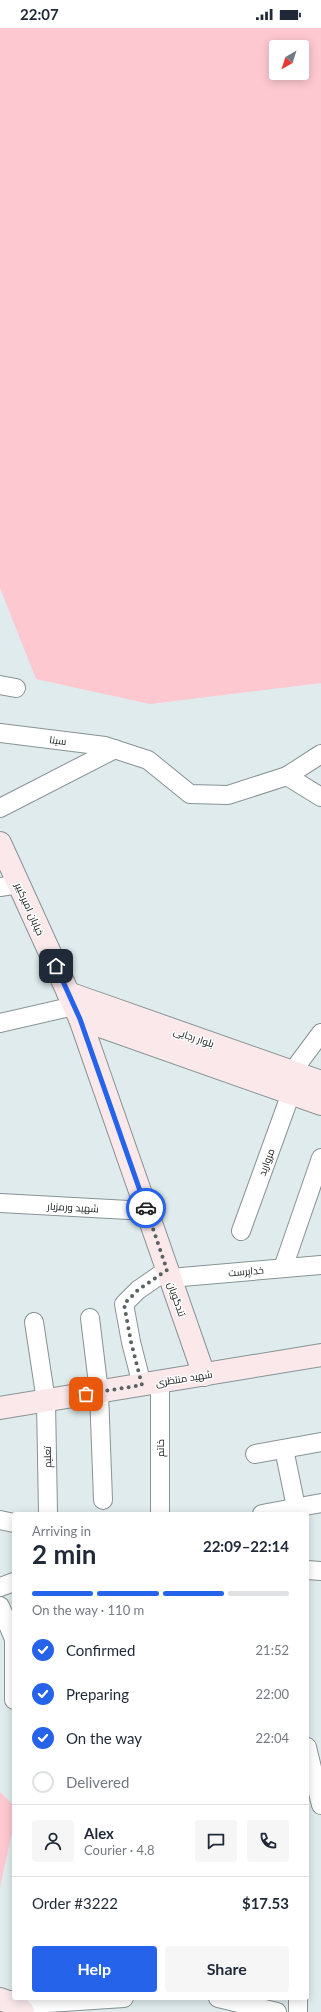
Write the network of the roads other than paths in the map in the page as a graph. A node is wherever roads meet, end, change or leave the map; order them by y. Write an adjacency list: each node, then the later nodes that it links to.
1 (0, 733): 2 (street, سینا)
2 (115, 749): 4 (street, سینا); 6 (street)
3 (321, 754): 4 (street, سینا)
4 (287, 776): 5 (street)
5 (321, 797)
6 (0, 808)
7 (0, 843): 8 (main road, خیابان امیرکبیر)
8 (9, 886): 9 (main road, خیابان امیرکبیر)
9 (74, 1006): 10 (street); 12 (main road, بلوار رجایی); 14 (main road, بلوار رجایی); 18 (main road, تندگویان)
10 (0, 1023)
11 (321, 1033): 12 (street)
12 (292, 1072): 13 (main road, بلوار رجایی)
13 (321, 1082)
14 (291, 1093): 15 (main road, بلوار رجایی); 19 (street, مروارید)
15 (321, 1104)
16 (321, 1158): 21 (street)
17 (0, 1203): 18 (street, شهید ورمزیار)
18 (147, 1211): 22 (main road, تندگویان)
19 (241, 1231)
20 (321, 1265): 21 (street, خداپرست)
21 (283, 1268): 22 (street, خداپرست)
22 (169, 1274): 26 (main road, تندگویان); 27 (street, خاتم)
23 (90, 1318): 28 (street)
24 (34, 1322): 29 (street, تعلیم)
25 (321, 1355): 26 (main road, شهید منتظری)
26 (204, 1375): 27 (main road, شهید منتظری)
27 (151, 1383): 28 (main road, شهید منتظری); 38 (street, خاتم)
28 (99, 1392): 29 (main road, شهید منتظری); 34 (street)
29 (46, 1401): 30 (main road, شهید منتظری); 37 (street, تعلیم)
30 (0, 1408)
31 (321, 1442): 32 (street)
32 (284, 1449): 33 (street); 36 (street)
33 (255, 1454)
34 (102, 1500)
35 (321, 1503): 36 (street)
36 (296, 1507): 39 (street)
37 (48, 1512)
38 (160, 1512)
39 (272, 1512)
40 (0, 1520): 41 (street)
41 (12, 1523)
42 (309, 1570): 43 (street)
43 (321, 1571)
44 (12, 1583): 45 (street)
45 (0, 1587)
46 (0, 1606): 47 (street)
47 (12, 1633)
48 (309, 1755): 49 (street)
49 (321, 1805)
50 (80, 2000): 53 (street)
51 (226, 2000): 54 (street)
52 (298, 2000): 55 (street)
53 (14, 2003)
54 (277, 2012)
55 (298, 2012)

